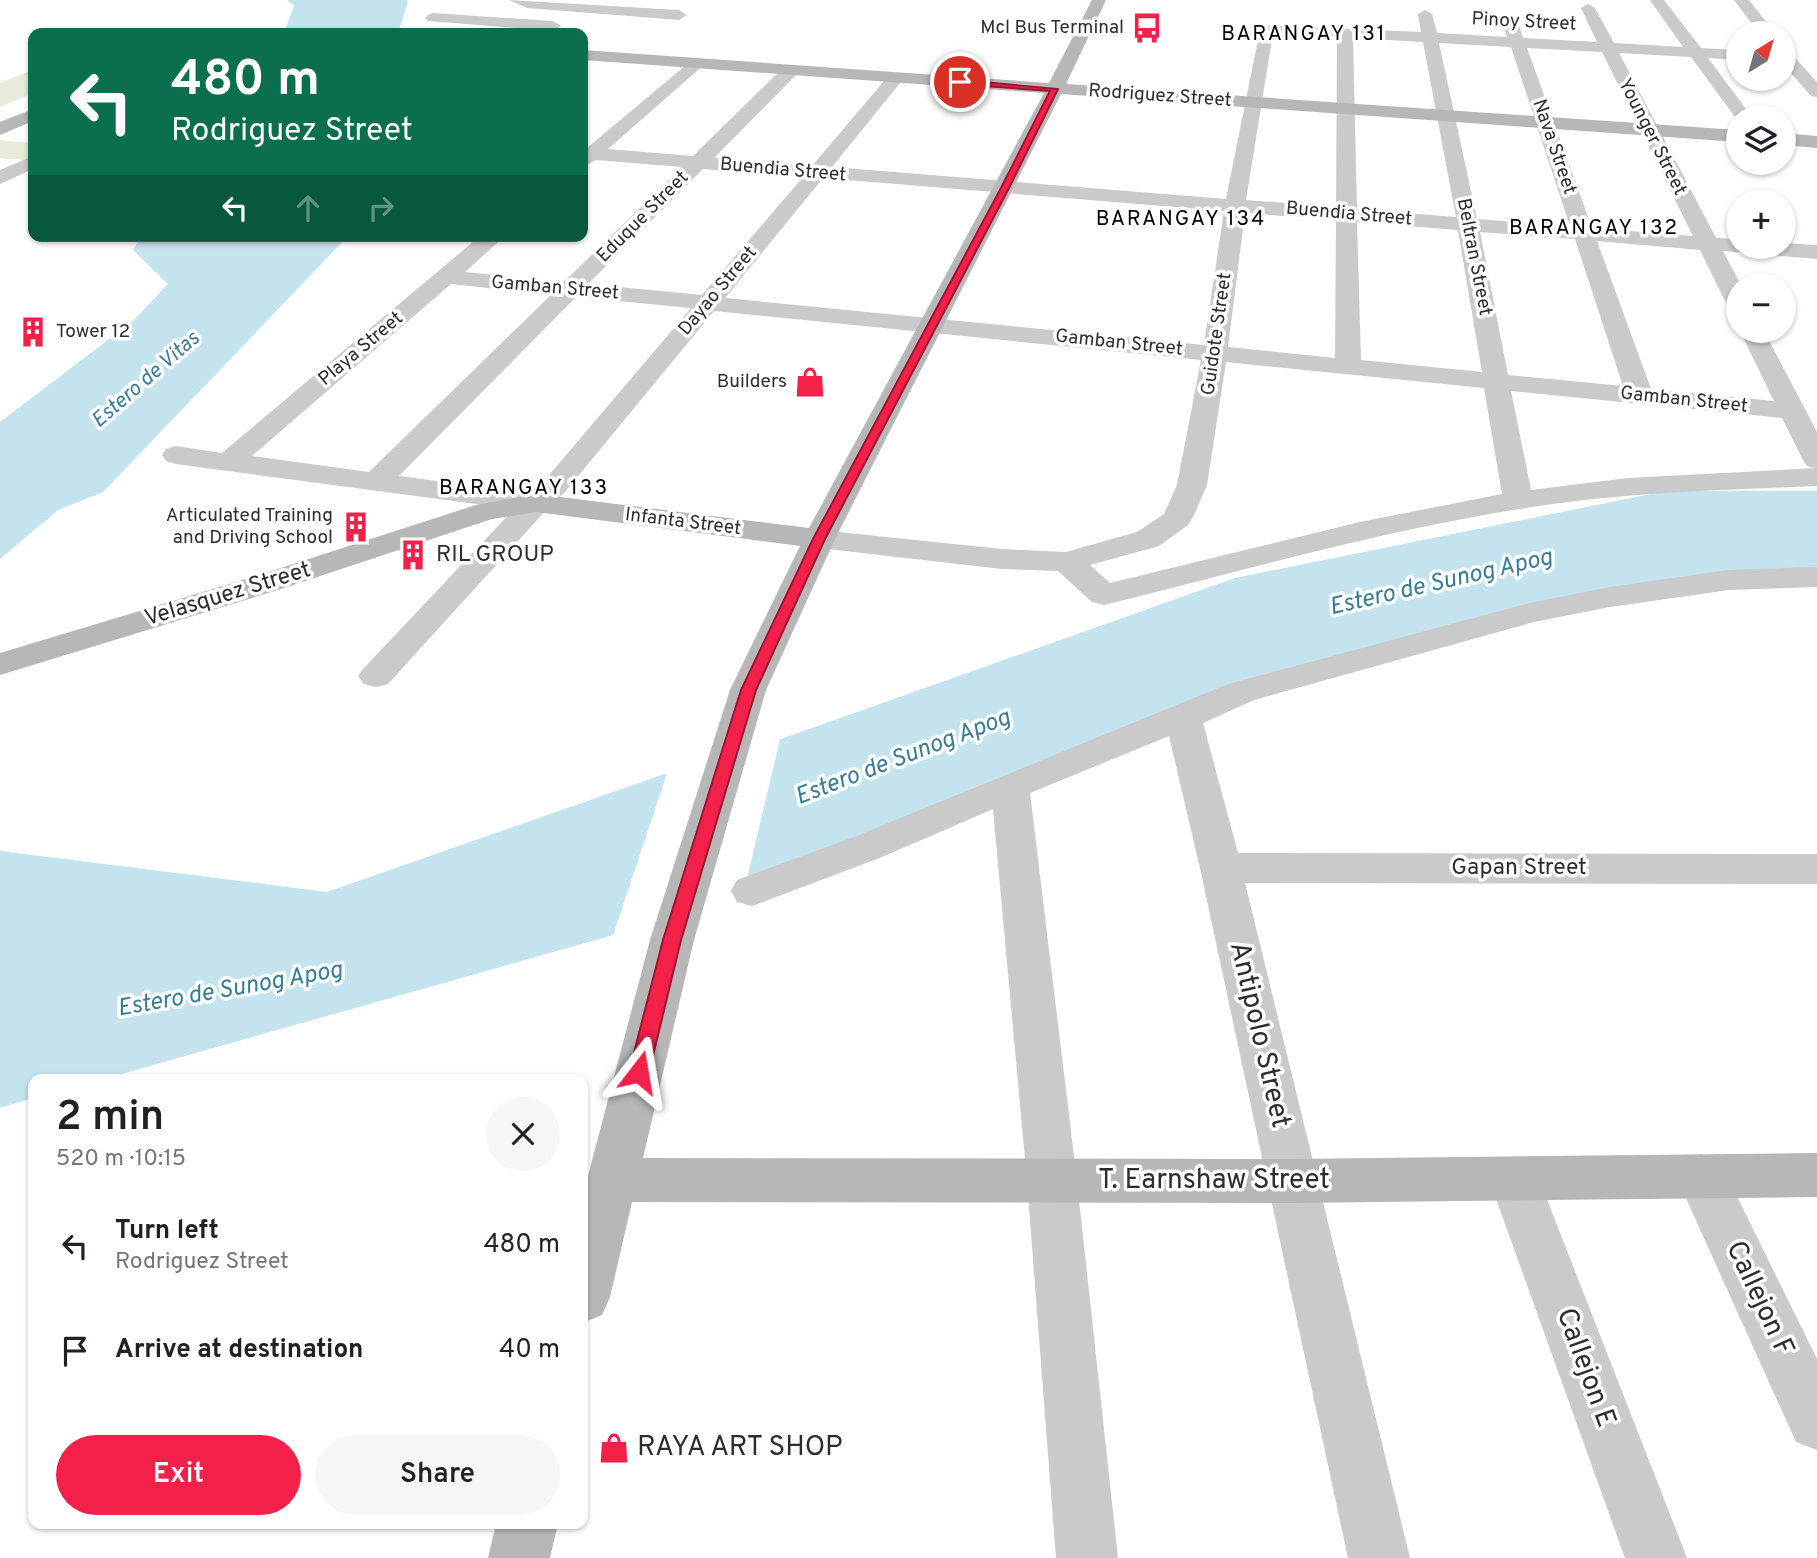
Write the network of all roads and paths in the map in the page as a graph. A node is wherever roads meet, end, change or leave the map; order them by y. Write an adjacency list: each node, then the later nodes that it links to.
1 (516, 0): 5 (street)
2 (1099, 0): 28 (street)
3 (1657, 0): 19 (street)
4 (1741, 0): 11 (street)
5 (606, 7): 8 (street); 12 (street)
6 (1588, 8): 18 (street, Younger Street)
7 (1425, 14): 16 (street, Beltran Street)
8 (679, 15)
9 (1508, 17): 17 (street, Nava Street)
10 (433, 18): 13 (street)
11 (1758, 21)
12 (585, 23)
13 (566, 27)
14 (1265, 28): 15 (street, Pinoy Street); 30 (street, Guidote Street)
15 (1345, 32): 16 (street, Pinoy Street); 32 (street)
16 (1431, 37): 17 (street, Pinoy Street); 34 (street, Beltran Street)
17 (1516, 42): 18 (street, Pinoy Street); 35 (street, Nava Street)
18 (1606, 47): 19 (street, Pinoy Street); 37 (street, Younger Street)
19 (1697, 53): 20 (street, Pinoy Street); 31 (street)
20 (1726, 54)
21 (588, 55): 24 (street, Rodriguez Street)
22 (1796, 58): 23 (street)
23 (1807, 59)
24 (698, 63): 26 (street, Rodriguez Street); 41 (street)
25 (1796, 69): 29 (street)
26 (791, 70): 27 (street, Rodriguez Street); 43 (street, Eduque Street)
27 (896, 78): 28 (street, Rodriguez Street); 45 (street, Dayao Street)
28 (1054, 89): 30 (street, Rodriguez Street); 47 (street)
29 (1817, 92)
30 (1251, 103): 32 (street, Rodriguez Street); 48 (street, Guidote Street)
31 (1734, 105)
32 (1347, 109): 34 (street, Rodriguez Street); 49 (street)
33 (28, 116): 36 (street)
34 (1448, 116): 35 (street, Rodriguez Street); 50 (street, Beltran Street)
35 (1546, 123): 37 (street, Rodriguez Street); 51 (street, Nava Street)
36 (0, 129)
37 (1648, 130): 38 (street, Rodriguez Street); 53 (street, Younger Street)
38 (1726, 135)
39 (1796, 140): 40 (street)
40 (1817, 142)
41 (588, 154)
42 (588, 156): 43 (street, Buendia Street)
43 (698, 162): 45 (street, Buendia Street); 59 (street, Eduque Street)
44 (28, 164): 46 (street)
45 (817, 173): 47 (street, Buendia Street); 60 (street, Dayao Street)
46 (0, 178)
47 (1005, 188): 48 (street, Buendia Street); 61 (street)
48 (1235, 205): 49 (street, Buendia Street); 63 (street, Guidote Street)
49 (1349, 214): 50 (street, Buendia Street); 64 (street)
50 (1467, 223): 51 (street, Buendia Street); 65 (street, Beltran Street)
51 (1584, 233): 53 (street, Buendia Street); 66 (street, Nava Street)
52 (487, 242): 57 (street, Playa Street)
53 (1707, 243): 54 (street, Buendia Street); 58 (street, Younger Street)
54 (1726, 245)
55 (1796, 251): 56 (street)
56 (1817, 253)
57 (446, 277): 59 (street, Gamban Street); 70 (street, Playa Street)
58 (1726, 280)
59 (570, 289): 60 (street, Gamban Street); 72 (street, Eduque Street)
60 (708, 303): 61 (street, Gamban Street); 74 (street, Dayao Street)
61 (932, 324): 63 (street, Gamban Street); 75 (street)
62 (1758, 343): 67 (street)
63 (1215, 353): 64 (street, Gamban Street); 76 (street, Guidote Street)
64 (1348, 367): 65 (street, Gamban Street)
65 (1497, 382): 66 (street, Gamban Street); 73 (street, Beltran Street)
66 (1640, 396): 67 (street, Gamban Street)
67 (1793, 411): 69 (street)
68 (176, 455): 70 (street, Infanta Street)
69 (1817, 460)
70 (228, 462): 72 (street, Infanta Street)
71 (1817, 477): 73 (street)
72 (376, 482): 74 (street, Infanta Street)
73 (1518, 500): 76 (street)
74 (536, 503): 75 (street, Infanta Street); 78 (street, Velasquez Street); 79 (street, Dayao Street)
75 (819, 539): 76 (street, Infanta Street); 88 (street)
76 (1066, 562)
77 (1817, 577): 80 (street)
78 (0, 664)
79 (376, 676)
80 (1183, 718): 81 (street); 82 (street, Antipolo Street)
81 (1010, 786): 84 (street); 89 (street)
82 (1221, 867): 83 (street, Gapan Street); 90 (street, Antipolo Street)
83 (1817, 869)
84 (752, 891)
85 (1817, 1175): 86 (street, T. Earnshaw Street)
86 (1701, 1176): 87 (street, T. Earnshaw Street); 92 (street, Callejon F)
87 (1514, 1179): 90 (street, T. Earnshaw Street); 97 (street, Callejon E)
88 (611, 1180): 89 (street, T. Earnshaw Street); 91 (street)
89 (1052, 1181): 90 (street, T. Earnshaw Street); 95 (street)
90 (1292, 1181): 96 (street, Antipolo Street)
91 (588, 1276)
92 (1817, 1421)
93 (526, 1529): 94 (street)
94 (519, 1558)
95 (1087, 1558)
96 (1379, 1558)
97 (1656, 1558)

